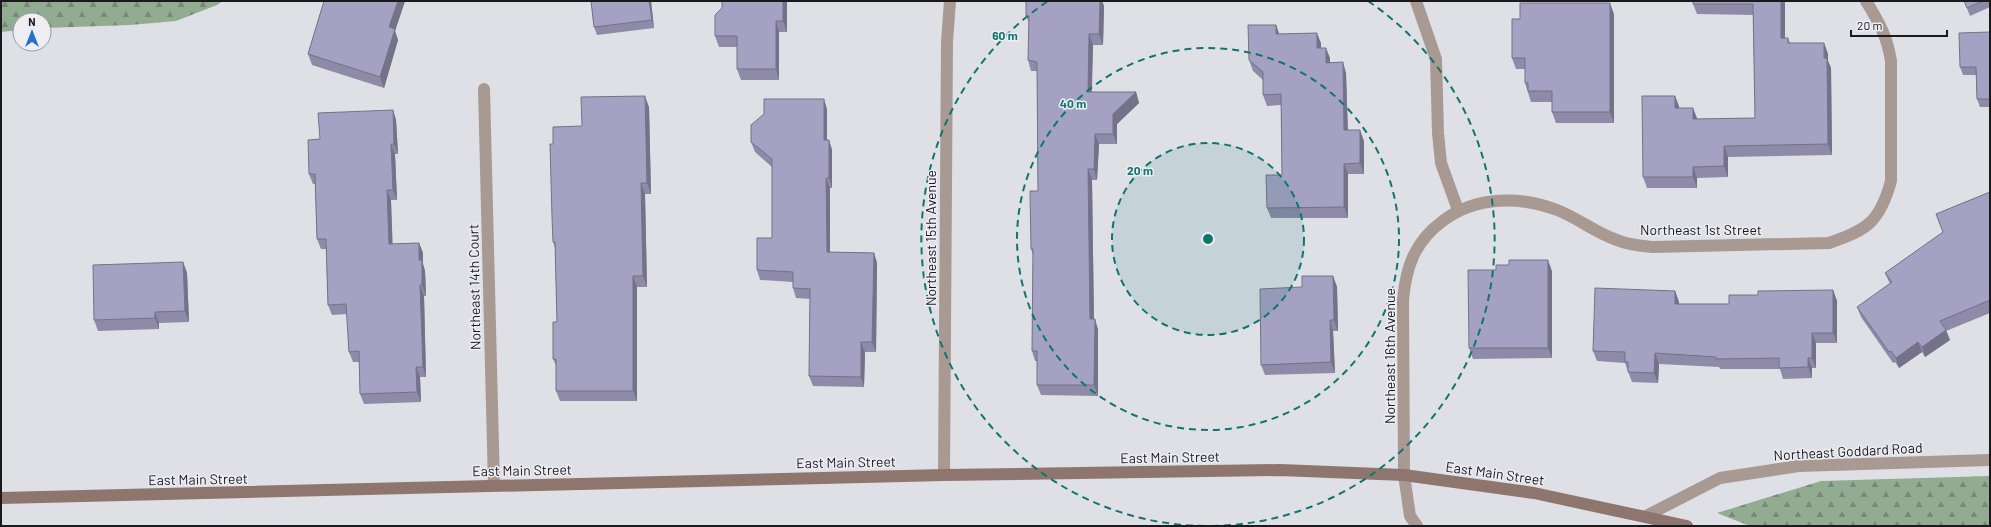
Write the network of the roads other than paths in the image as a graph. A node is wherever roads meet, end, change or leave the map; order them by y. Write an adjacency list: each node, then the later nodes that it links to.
1 (950, 1): 7 (street, Northeast 15th Avenue)
2 (1416, 1): 5 (street)
3 (1866, 1): 5 (street, Northeast 1st Street)
4 (484, 89): 9 (street, Northeast 14th Court)
5 (1458, 210): 8 (street, Northeast 16th Avenue)
6 (1990, 460): 11 (street, Northeast Goddard Road)
7 (944, 475): 8 (main road, East Main Street); 9 (main road, East Main Street)
8 (1404, 475): 11 (main road, East Main Street); 12 (street, Northeast 16th Avenue)
9 (494, 485): 10 (main road, East Main Street)
10 (1, 498)
11 (1646, 516): 13 (main road, East Main Street)
12 (1417, 526)
13 (1687, 526)

